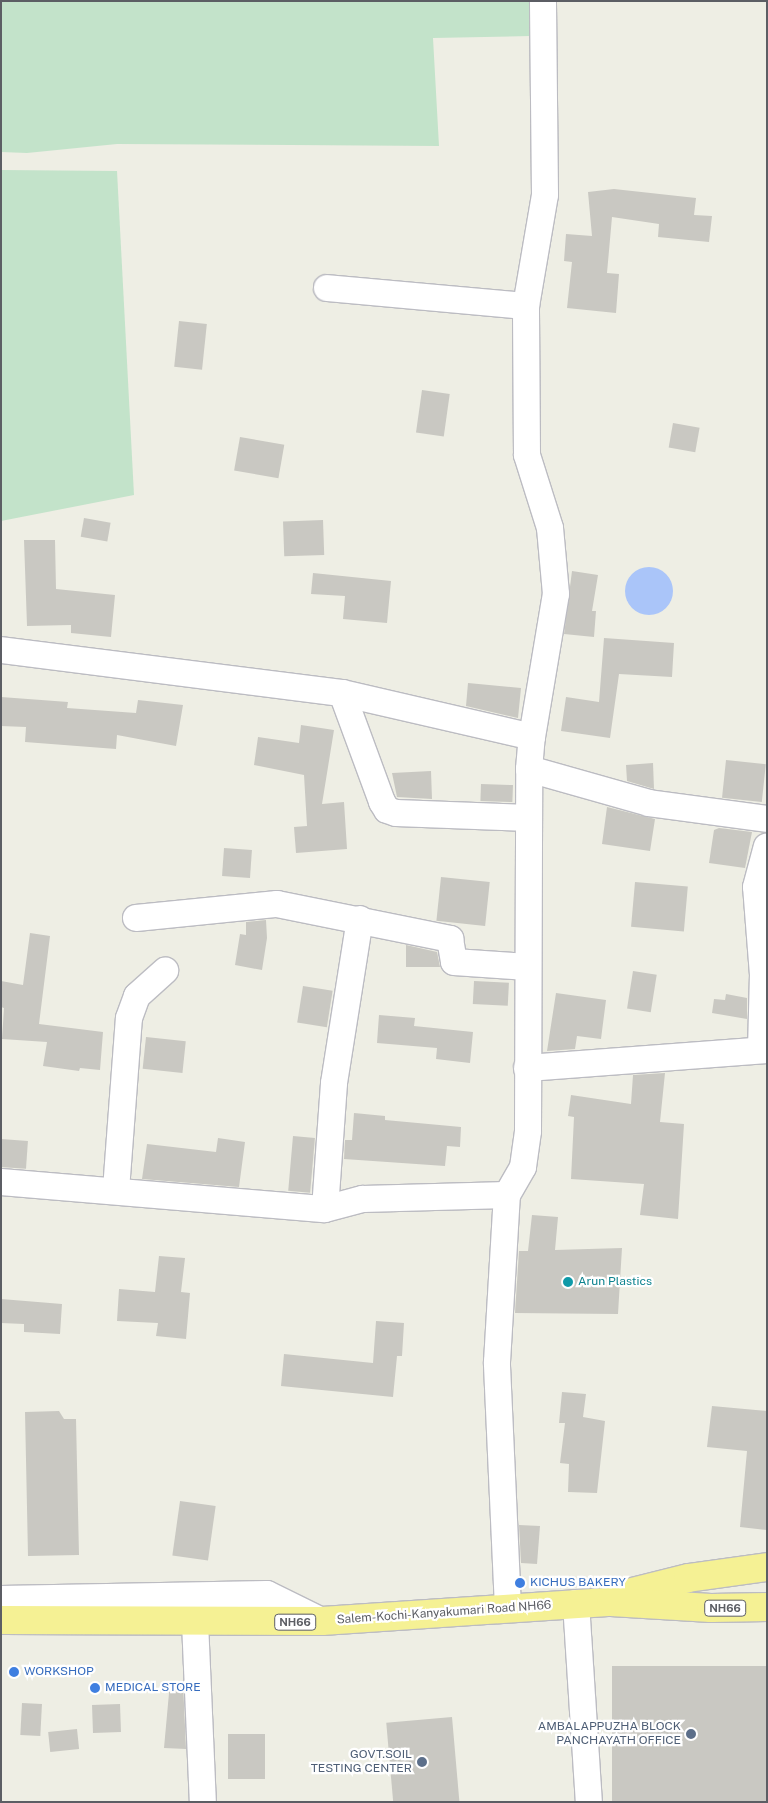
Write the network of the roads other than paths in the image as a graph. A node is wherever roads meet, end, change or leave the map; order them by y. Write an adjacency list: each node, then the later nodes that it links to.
1 (543, 1): 3 (street)
2 (327, 288): 3 (street)
3 (526, 306): 6 (street)
4 (1, 650): 5 (street)
5 (342, 693): 6 (street); 8 (street)
6 (532, 737): 7 (street)
7 (529, 769): 8 (street); 9 (street)
8 (528, 818): 13 (street)
9 (767, 819)
10 (767, 846): 15 (street)
11 (136, 918): 12 (street)
12 (360, 919): 13 (street); 20 (street)
13 (528, 967): 16 (street)
14 (165, 971): 18 (street)
15 (764, 1050): 16 (street)
16 (527, 1068): 19 (street)
17 (1, 1182): 18 (street)
18 (116, 1190): 20 (street)
19 (507, 1195): 20 (street); 25 (street)
20 (325, 1209)
21 (767, 1567): 23 (highway, NH66)
22 (1, 1599): 27 (street)
23 (582, 1603): 24 (highway, Salem-Kochi-Kanyakumari Road NH66 / NH66); 25 (highway, Salem-Kochi-Kanyakumari Road NH66 / NH66); 30 (street)
24 (767, 1607)
25 (508, 1608): 27 (highway, Salem-Kochi-Kanyakumari Road NH66 / NH66)
26 (1, 1620): 28 (highway, Salem-Kochi-Kanyakumari Road NH66 / NH66)
27 (322, 1621): 28 (highway, Salem-Kochi-Kanyakumari Road NH66 / NH66)
28 (195, 1622): 29 (street)
29 (203, 1802)
30 (589, 1802)

